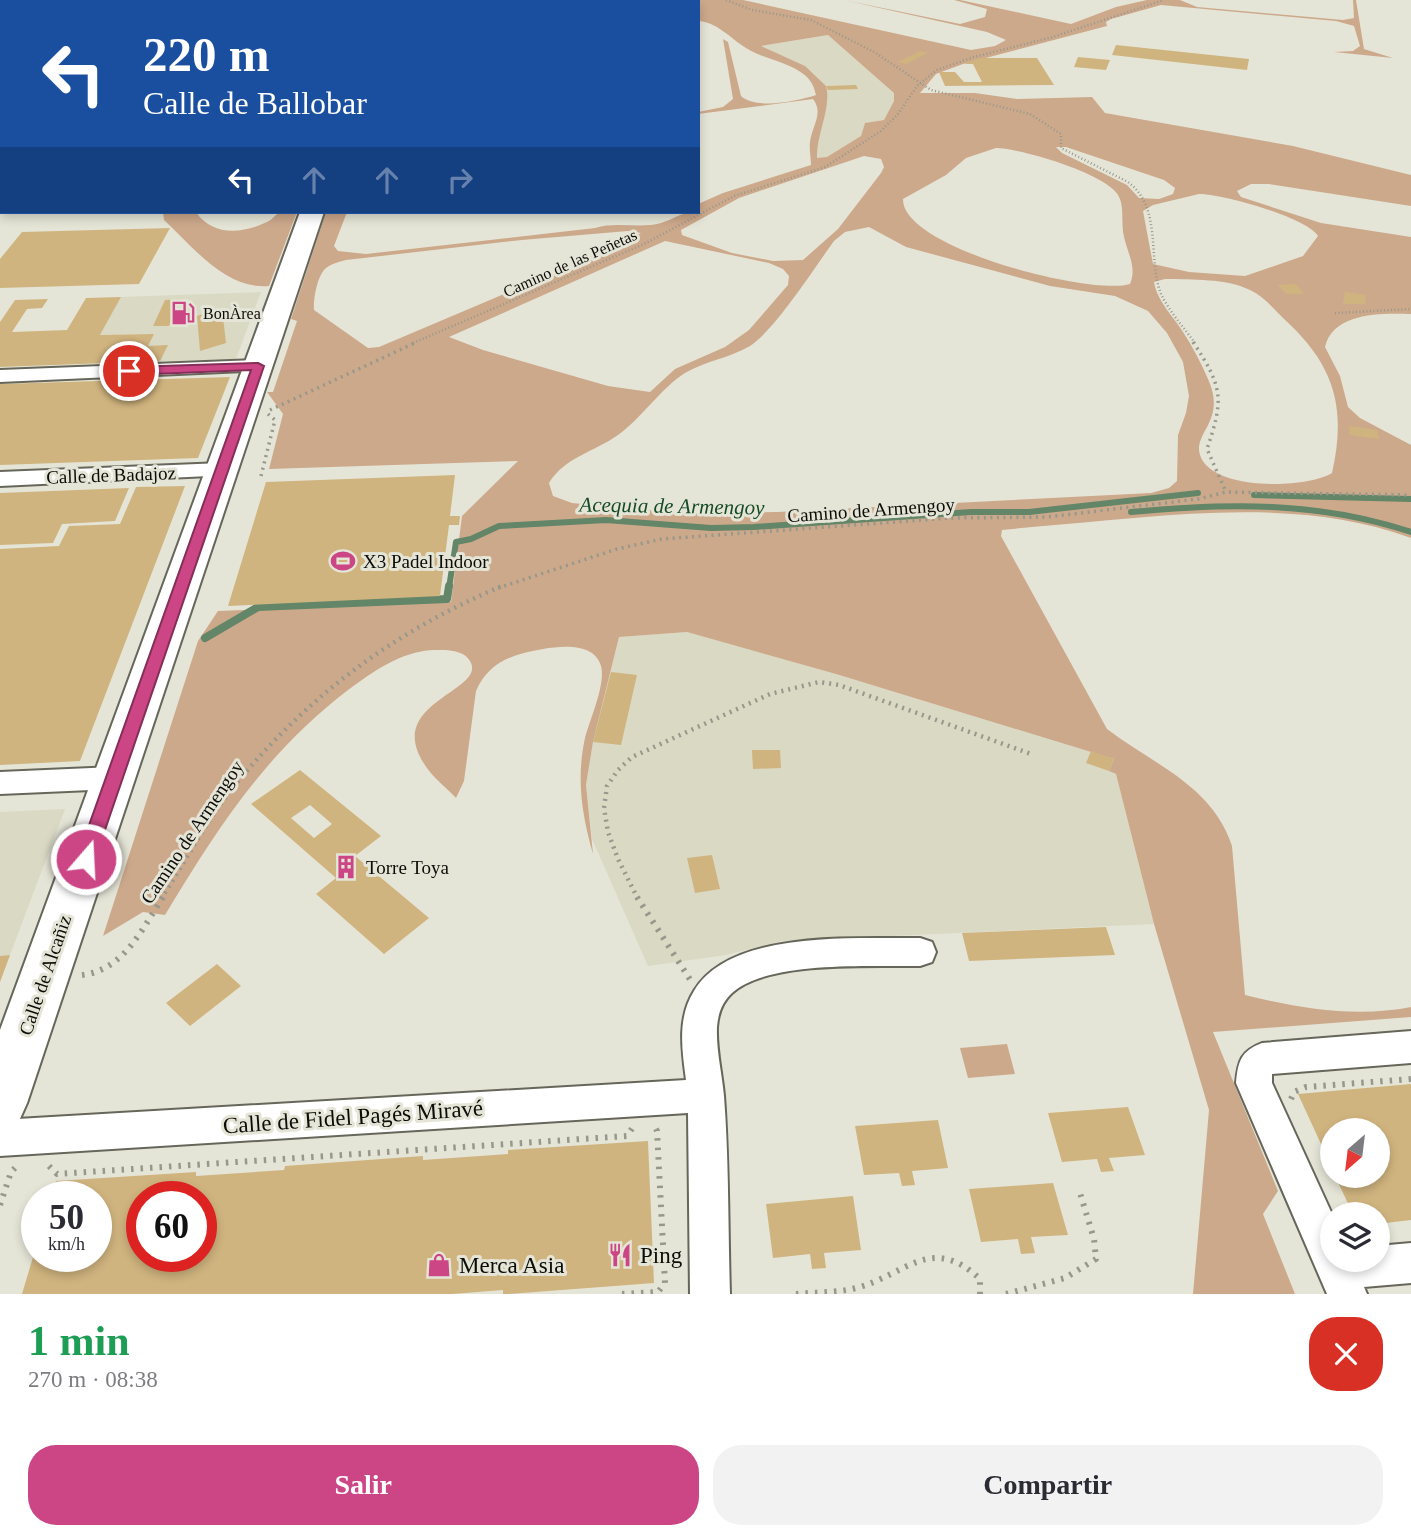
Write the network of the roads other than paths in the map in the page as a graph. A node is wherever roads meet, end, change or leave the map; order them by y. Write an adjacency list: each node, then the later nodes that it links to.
1 (311, 214): 2 (main road, Calle de Alcañiz)
2 (258, 366): 3 (street); 4 (main road, Calle de Alcañiz)
3 (0, 376)
4 (222, 470): 5 (street, Calle de Badajoz); 6 (main road, Calle de Alcañiz)
5 (0, 479)
6 (114, 778): 7 (street); 11 (main road, Calle de Alcañiz)
7 (0, 783)
8 (920, 952): 10 (street)
9 (1411, 1047): 13 (street)
10 (706, 1096): 12 (street, Calle de Fidel Pagés Miravé); 16 (street)
11 (0, 1103)
12 (11, 1151)
13 (1320, 1232)
14 (1411, 1263): 15 (street)
15 (1390, 1265)
16 (710, 1294)

